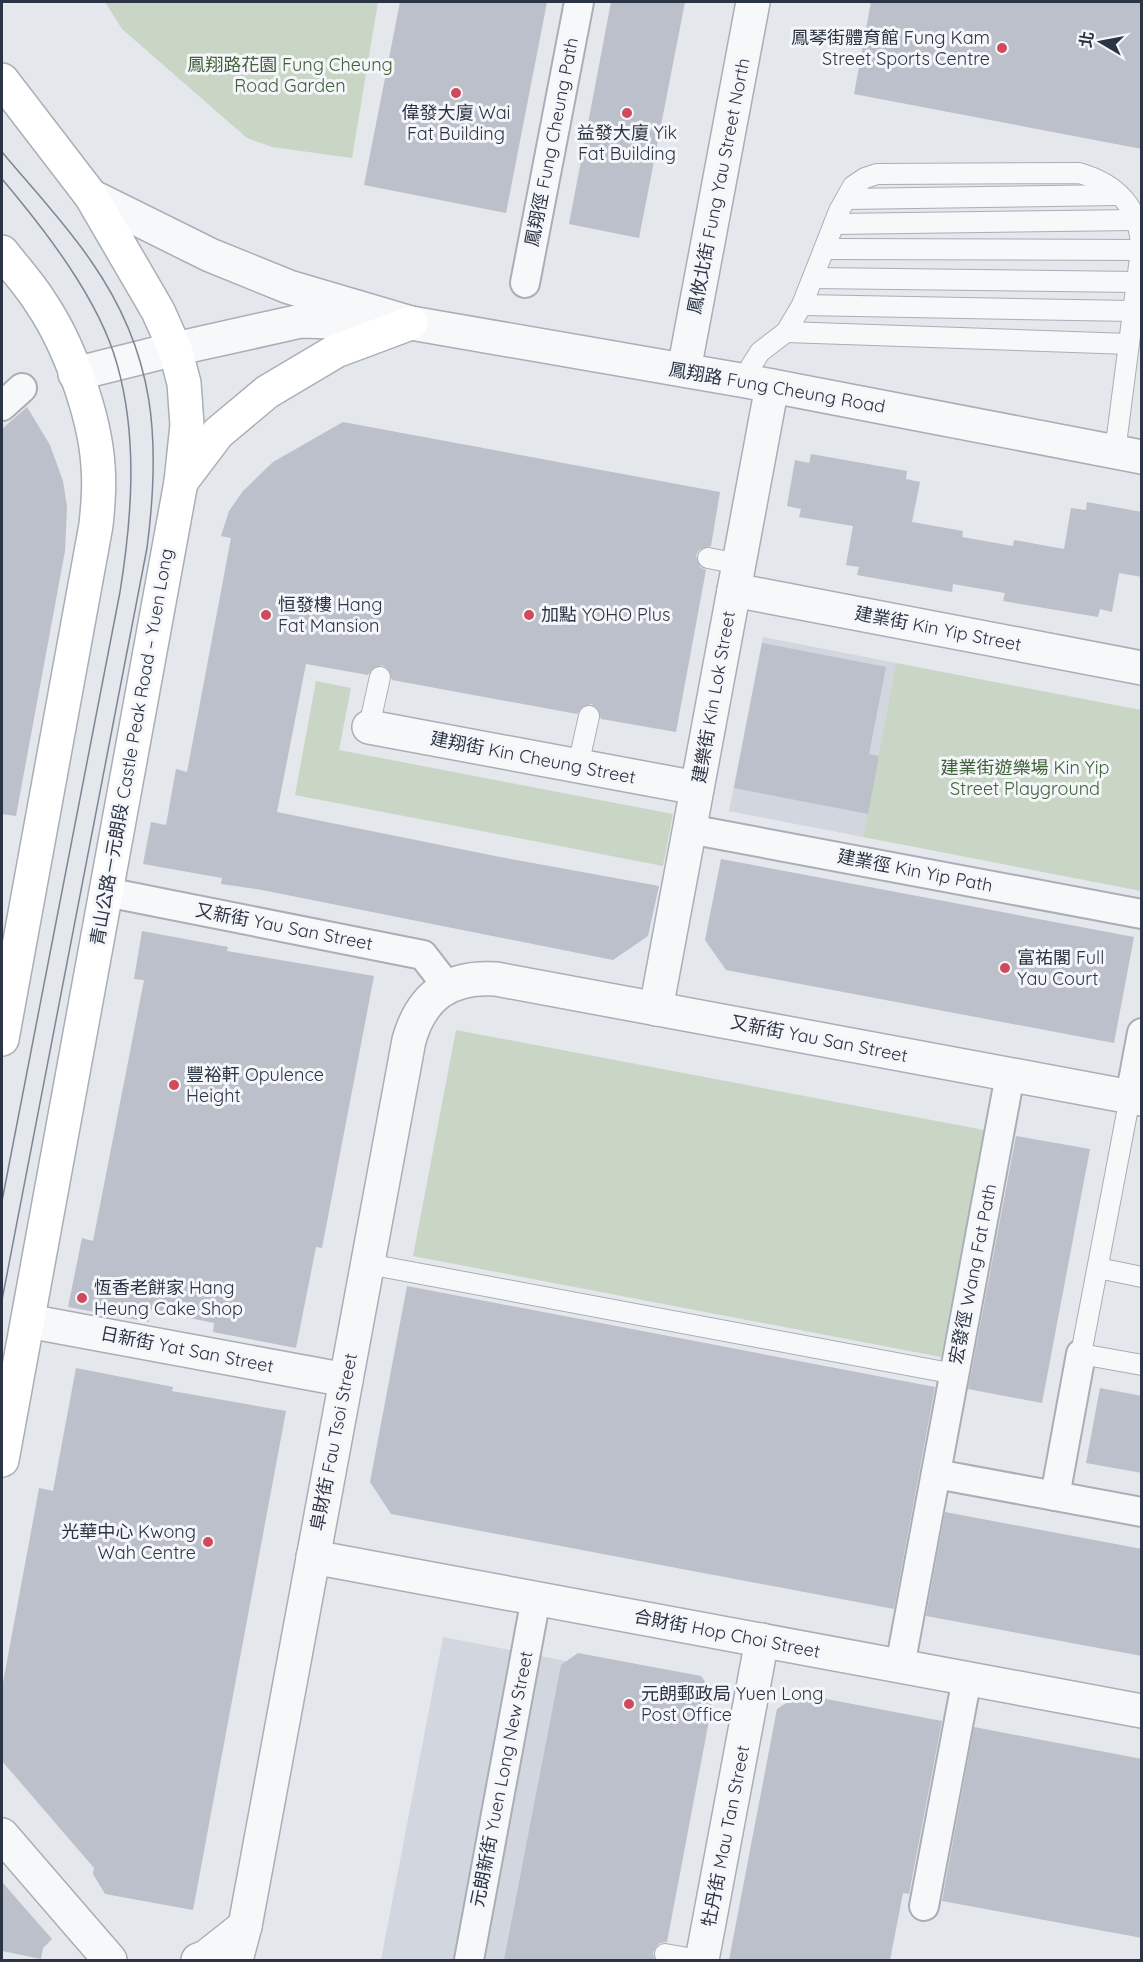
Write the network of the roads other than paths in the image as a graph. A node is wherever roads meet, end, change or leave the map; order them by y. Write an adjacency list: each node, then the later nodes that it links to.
1 (579, 2): 12 (street, 鳳翔徑 Fung Cheung Path)
2 (753, 2): 19 (street, 鳳攸北街 Fung Yau Street North)
3 (2, 80): 4 (main road, 青山公路－元朗段 Castle Peak Road – Yuen Long)
4 (91, 196): 15 (street, 鳳翔路 Fung Cheung Road); 18 (main road, 青山公路－元朗段 Castle Peak Road – Yuen Long)
5 (1137, 220): 6 (lane); 6 (lane); 8 (lane)
6 (834, 224): 7 (lane)
7 (825, 249): 8 (lane); 10 (lane)
8 (1141, 250): 11 (lane)
9 (2, 252): 20 (main road)
10 (813, 278): 11 (lane); 13 (lane)
11 (1137, 282): 14 (lane)
12 (525, 283)
13 (801, 305): 14 (lane); 16 (lane)
14 (1133, 311): 17 (lane)
15 (411, 323): 18 (street, 鳳翔路 Fung Cheung Road); 19 (street, 鳳翔路 Fung Cheung Road); 23 (main road)
16 (786, 332): 17 (lane); 21 (lane)
17 (1129, 344): 22 (lane)
18 (175, 349): 20 (street, 鳳翔路 Fung Cheung Road); 23 (main road, 青山公路－元朗段 Castle Peak Road – Yuen Long)
19 (684, 370): 21 (street, 鳳翔路 Fung Cheung Road)
20 (75, 374): 38 (main road)
21 (759, 383): 22 (street, 鳳翔路 Fung Cheung Road); 24 (street, 建樂街 Kin Lok Street)
22 (1128, 454)
23 (181, 482): 32 (main road, 青山公路－元朗段 Castle Peak Road – Yuen Long)
24 (727, 571): 25 (street, 建業街 Kin Yip Street); 30 (street, 建樂街 Kin Lok Street)
25 (1142, 668)
26 (380, 677): 28 (lane)
27 (589, 717): 29 (lane)
28 (369, 727): 29 (street, 建翔街 Kin Cheung Street)
29 (578, 766): 30 (street, 建翔街 Kin Cheung Street)
30 (697, 788): 31 (street, 建樂街 Kin Lok Street)
31 (689, 829): 33 (street, 建業徑 Kin Yip Path); 36 (street, 建樂街 Kin Lok Street)
32 (106, 892): 35 (street, 又新街 Yau San Street); 44 (main road, 青山公路－元朗段 Castle Peak Road – Yuen Long)
33 (1142, 914)
34 (496, 979): 35 (street, 阜財街 Fau Tsoi Street); 36 (street, 又新街 Yau San Street)
35 (447, 986): 41 (street, 阜財街 Fau Tsoi Street)
36 (656, 1009): 39 (street, 又新街 Yau San Street)
37 (1142, 1033): 40 (street)
38 (2, 1039)
39 (1010, 1075): 40 (street, 又新街 Yau San Street); 47 (street, 宏發徑 Wang Fat Path)
40 (1136, 1098): 42 (lane)
41 (368, 1264): 47 (lane); 48 (street, 阜財街 Fau Tsoi Street)
42 (1098, 1268): 43 (lane); 45 (lane)
43 (1142, 1276)
44 (28, 1321): 48 (street, 日新街 Yat San Street); 49 (main road, 青山公路－元朗段 Castle Peak Road – Yuen Long)
45 (1081, 1354): 46 (lane); 51 (street)
46 (1142, 1365)
47 (955, 1374): 50 (street, 宏發徑 Wang Fat Path)
48 (346, 1380): 53 (street, 阜財街 Fau Tsoi Street)
49 (2, 1460)
50 (936, 1474): 51 (street); 56 (street, 宏發徑 Wang Fat Path)
51 (1055, 1496): 52 (street)
52 (1142, 1512)
53 (313, 1557): 54 (street, 合財街 Hop Choi Street); 61 (street, 阜財街 Fau Tsoi Street)
54 (536, 1598): 55 (street, 合財街 Hop Choi Street); 66 (street, 元朗新街 Yuen Long New Street)
55 (762, 1640): 56 (street, 合財街 Hop Choi Street); 67 (street, 牡丹街 Mau Tan Street)
56 (900, 1666): 57 (street, 合財街 Hop Choi Street)
57 (967, 1678): 58 (street, 合財街 Hop Choi Street); 60 (street)
58 (1142, 1711)
59 (2, 1835): 63 (street)
60 (924, 1906)
61 (244, 1926): 64 (street); 65 (street, 阜財街 Fau Tsoi Street)
62 (665, 1954): 67 (lane)
63 (110, 1960)
64 (198, 1960)
65 (236, 1960)
66 (469, 1960)
67 (701, 1960)

